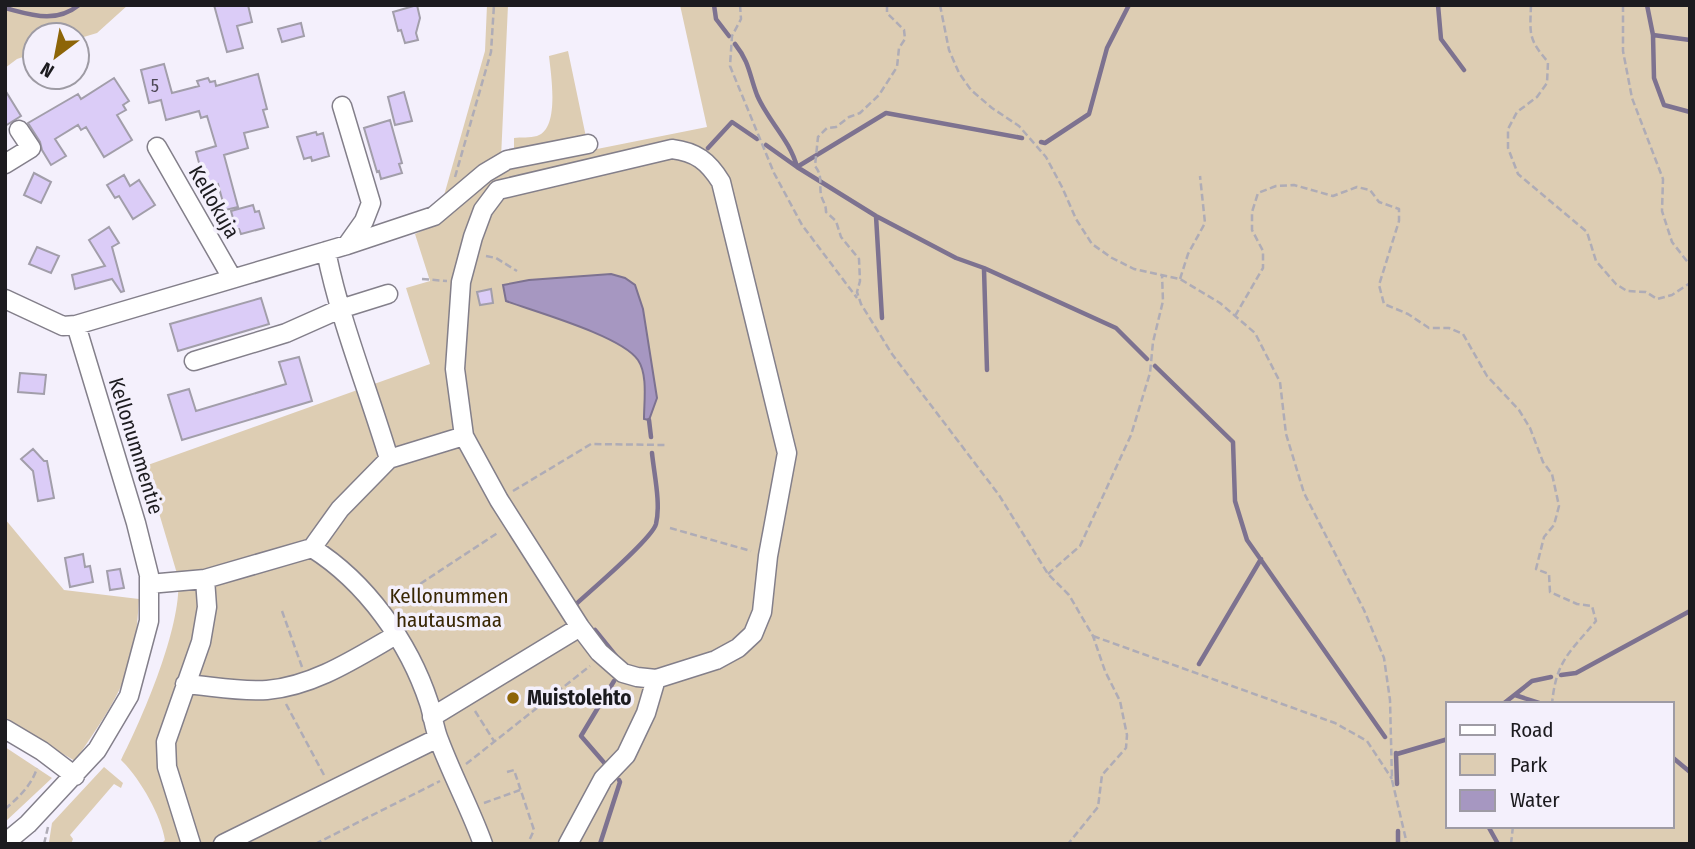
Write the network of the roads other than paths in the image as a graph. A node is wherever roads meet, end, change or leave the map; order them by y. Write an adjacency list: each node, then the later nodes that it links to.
1 (342, 106): 6 (street)
2 (19, 130): 5 (street)
3 (588, 144): 6 (street)
4 (157, 147): 8 (street, Kellokuja)
5 (5, 164)
6 (347, 245): 7 (street)
7 (326, 251): 8 (street); 11 (street)
8 (232, 278): 12 (street)
9 (388, 294): 11 (street)
10 (5, 299): 12 (street)
11 (340, 309): 13 (street); 15 (street)
12 (76, 325): 18 (street, Kellonummentie)
13 (194, 362)
14 (464, 436): 15 (street); 19 (street); 21 (street)
15 (389, 458): 16 (street)
16 (312, 548): 17 (street); 20 (street)
17 (205, 579): 18 (street); 22 (street)
18 (149, 584): 26 (street, Kellonummentie)
19 (580, 627): 21 (street); 23 (street)
20 (396, 635): 22 (street); 23 (street)
21 (656, 679): 33 (street)
22 (185, 684): 30 (street)
23 (432, 717): 25 (street)
24 (5, 729): 26 (street)
25 (438, 738): 31 (street); 32 (street)
26 (75, 776): 27 (street, Kellonummentie)
27 (28, 824): 28 (street, Kellonummentie); 29 (street)
28 (5, 843)
29 (28, 844)
30 (191, 844)
31 (223, 844)
32 (483, 844)
33 (568, 844)

